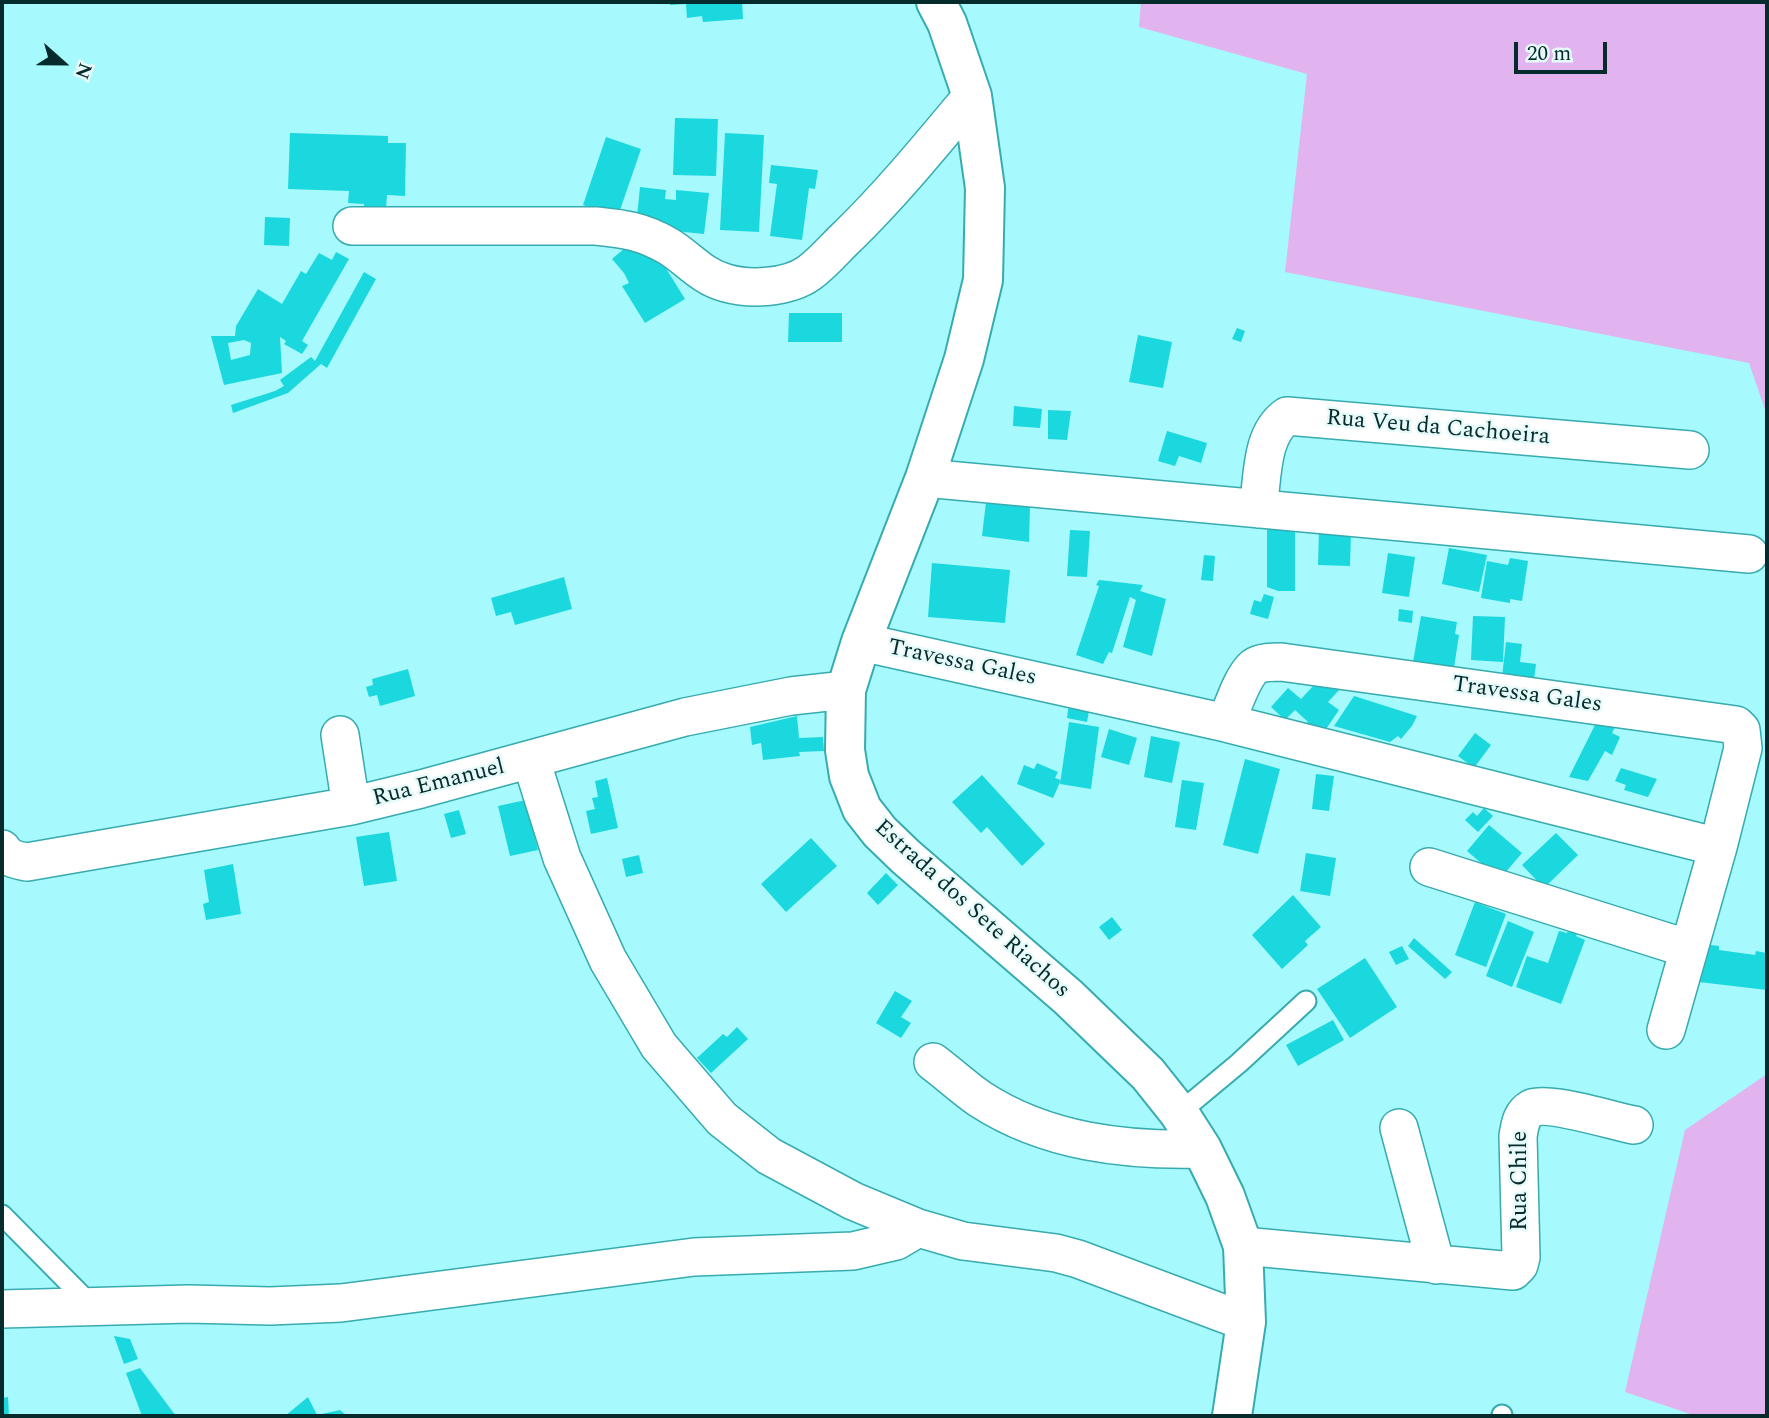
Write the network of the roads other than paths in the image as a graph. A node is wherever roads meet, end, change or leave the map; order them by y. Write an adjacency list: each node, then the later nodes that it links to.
1 (936, 2): 2 (street, Estrada dos Sete Riachos)
2 (972, 96): 3 (street); 5 (street, Estrada dos Sete Riachos)
3 (352, 226)
4 (1690, 450): 6 (street, Rua Veu da Cachoeira)
5 (925, 478): 6 (street); 8 (street, Estrada dos Sete Riachos)
6 (1258, 509): 7 (street)
7 (1749, 554)
8 (861, 642): 9 (street, Estrada dos Sete Riachos); 10 (street, Travessa Gales)
9 (846, 690): 12 (street, Rua Emanuel); 21 (street, Estrada dos Sete Riachos)
10 (1226, 723): 14 (street, Travessa Gales); 14 (street, Travessa Gales)
11 (340, 735): 13 (street)
12 (531, 760): 13 (street, Rua Emanuel); 26 (street)
13 (351, 806): 15 (street, Rua Emanuel)
14 (1718, 847): 17 (street, Travessa Gales)
15 (15, 856)
16 (1429, 867): 17 (street)
17 (1689, 949): 19 (street, Travessa Gales)
18 (1306, 1000): 21 (lane)
19 (1667, 1030)
20 (933, 1062): 24 (street)
21 (1179, 1112): 24 (street, Estrada dos Sete Riachos)
22 (1634, 1125): 28 (street, Rua Chile)
23 (1399, 1128): 28 (street)
24 (1202, 1149): 27 (street, Estrada dos Sete Riachos)
25 (2, 1216): 29 (lane)
26 (918, 1228): 29 (street); 31 (street)
27 (1243, 1246): 28 (street); 31 (street, Estrada dos Sete Riachos)
28 (1436, 1265)
29 (93, 1307): 30 (street)
30 (2, 1309)
31 (1245, 1322): 32 (street, Estrada dos Sete Riachos)
32 (1232, 1416)

